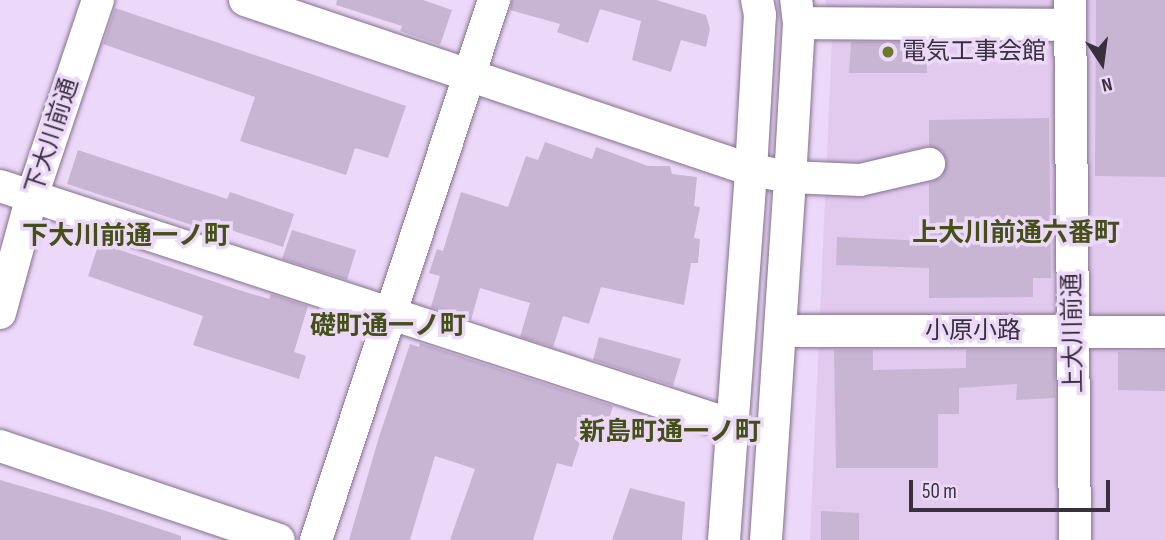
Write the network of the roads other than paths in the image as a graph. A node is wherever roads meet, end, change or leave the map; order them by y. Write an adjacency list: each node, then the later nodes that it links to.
1 (98, 0): 12 (street, 下大川前通)
2 (245, 0): 7 (street)
3 (494, 0): 7 (street)
4 (757, 0): 9 (street)
5 (797, 11): 6 (street); 10 (street)
6 (1070, 13): 16 (street, 上大川前通)
7 (469, 75): 9 (street); 14 (street)
8 (929, 154): 10 (street)
9 (751, 170): 10 (street); 18 (street)
10 (791, 170): 15 (street)
11 (0, 186): 12 (street)
12 (32, 196): 13 (street, 下大川前通); 14 (street)
13 (0, 313)
14 (390, 313): 18 (street); 21 (street)
15 (781, 331): 16 (street, 小原小路); 23 (street)
16 (1073, 331): 17 (street, 小原小路); 24 (street, 上大川前通)
17 (1165, 332)
18 (732, 425): 22 (street)
19 (0, 446): 20 (street)
20 (279, 540)
21 (316, 540)
22 (724, 540)
23 (766, 540)
24 (1075, 540)

